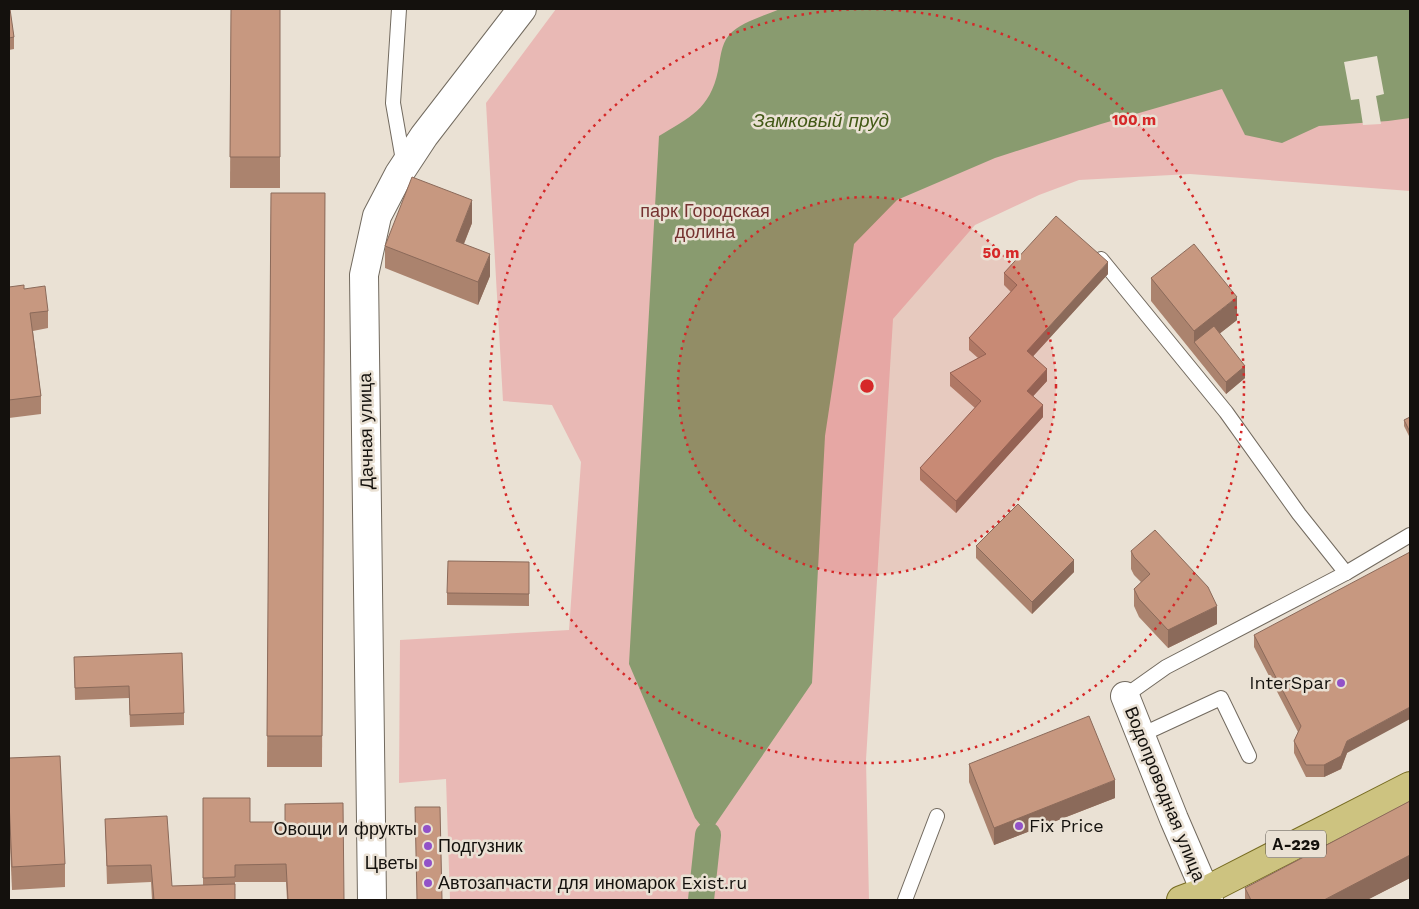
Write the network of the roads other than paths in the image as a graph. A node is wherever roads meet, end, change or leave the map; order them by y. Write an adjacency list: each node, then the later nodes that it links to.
1 (399, 9): 3 (lane)
2 (522, 9): 3 (street, Дачная улица)
3 (404, 166): 13 (street, Дачная улица)
4 (1101, 259): 6 (lane)
5 (1410, 536): 6 (lane)
6 (1346, 573): 7 (lane)
7 (1125, 696): 8 (street, Водопроводная улица)
8 (1141, 735): 9 (lane); 12 (street, Водопроводная улица)
9 (1249, 756)
10 (1410, 786): 12 (main road, А-229)
11 (937, 816): 14 (lane)
12 (1199, 897)
13 (372, 900)
14 (905, 900)

